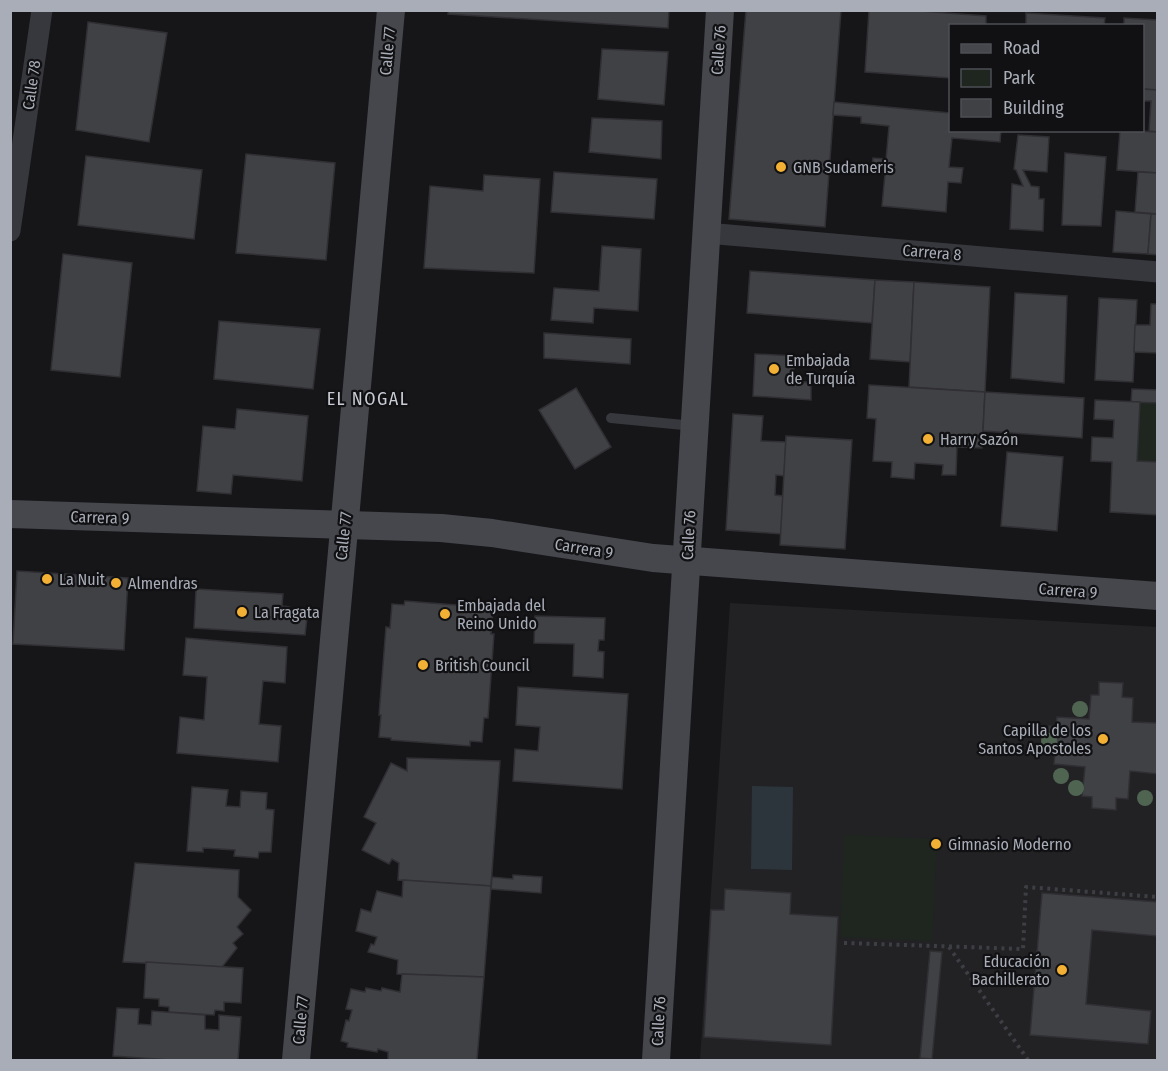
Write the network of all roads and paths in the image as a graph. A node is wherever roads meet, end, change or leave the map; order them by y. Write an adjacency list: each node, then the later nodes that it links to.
1 (42, 10): 4 (street, Calle 78)
2 (391, 10): 10 (street, Calle 77)
3 (720, 10): 5 (street, Calle 76)
4 (10, 231)
5 (706, 233): 6 (street, Carrera 8); 8 (street, Calle 76)
6 (1158, 272)
7 (611, 418): 8 (lane)
8 (694, 426): 11 (street, Calle 76)
9 (10, 514): 10 (street, Carrera 9)
10 (344, 525): 11 (street, Carrera 9); 16 (street, Calle 77)
11 (686, 561): 12 (street, Carrera 9); 17 (street, Calle 76)
12 (1158, 596)
13 (1158, 897): 15 (path)
14 (844, 944): 15 (path)
15 (948, 946): 18 (path)
16 (296, 1060)
17 (656, 1060)
18 (1028, 1060)

